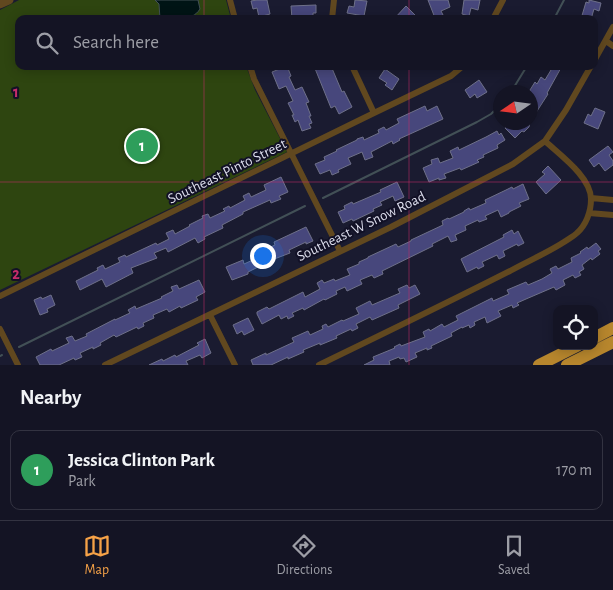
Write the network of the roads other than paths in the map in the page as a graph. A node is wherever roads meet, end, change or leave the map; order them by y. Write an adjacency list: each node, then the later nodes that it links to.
1 (9, 0): 5 (street)
2 (230, 0): 6 (street)
3 (334, 0): 7 (street)
4 (504, 0): 8 (street)
5 (0, 4)
6 (234, 15)
7 (332, 15)
8 (495, 15)
9 (613, 27): 10 (street)
10 (606, 41): 11 (street); 12 (street)
11 (613, 46)
12 (598, 54)
13 (251, 70): 19 (street)
14 (354, 70): 17 (street)
15 (458, 70): 17 (street, Southeast Pinto Street)
16 (589, 70): 18 (street, Southeast W Snow Road)
17 (374, 113): 19 (street, Southeast Pinto Street)
18 (544, 141): 20 (street); 24 (street, Southeast W Snow Road)
19 (291, 153): 24 (street); 25 (street, Southeast Pinto Street)
20 (591, 198): 21 (street); 22 (street)
21 (613, 200)
22 (589, 213): 23 (street); 35 (street)
23 (613, 215)
24 (340, 251): 26 (street, Southeast W Snow Road)
25 (0, 296)
26 (210, 315): 33 (street, Southeast W Snow Road); 34 (street)
27 (613, 328): 29 (highway)
28 (0, 329): 32 (street)
29 (598, 336)
30 (613, 342): 37 (highway)
31 (569, 350): 36 (highway)
32 (18, 365)
33 (105, 365)
34 (236, 365)
35 (319, 365)
36 (539, 365)
37 (567, 365)

